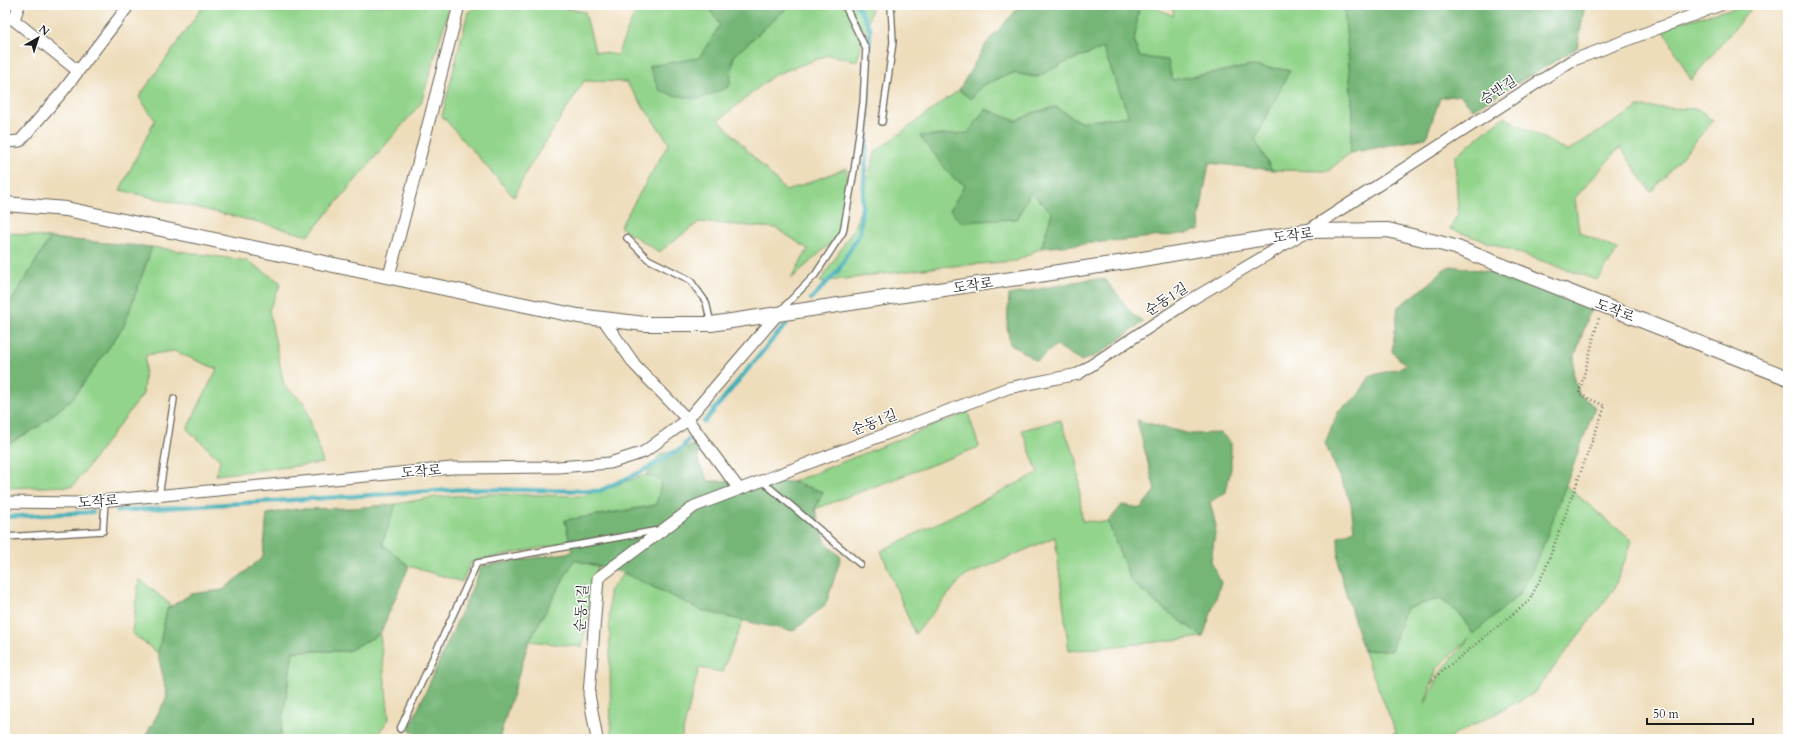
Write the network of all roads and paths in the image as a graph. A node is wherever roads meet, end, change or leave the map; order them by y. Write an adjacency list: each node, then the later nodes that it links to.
1 (20, 5): 7 (street)
2 (129, 5): 8 (street)
3 (459, 5): 14 (street)
4 (842, 5): 16 (lane)
5 (891, 5): 9 (lane)
6 (1720, 5): 12 (street, 승반길)
7 (10, 19): 8 (street)
8 (78, 71): 10 (street)
9 (882, 122)
10 (5, 142)
11 (5, 204): 14 (street, 도작로)
12 (1307, 231): 15 (street, 도작로); 16 (street, 도작로); 22 (street, 순동1길)
13 (627, 238): 18 (lane)
14 (389, 276): 17 (street, 도작로)
15 (1602, 305): 19 (street, 도작로); 30 (path)
16 (777, 315): 18 (street, 도작로); 21 (street, 도작로)
17 (603, 319): 18 (street, 도작로); 21 (street)
18 (711, 324)
19 (1788, 378)
20 (174, 399): 24 (lane)
21 (687, 419): 23 (street); 24 (street, 도작로)
22 (762, 480): 23 (street, 순동1길); 29 (lane)
23 (739, 489): 27 (street, 순동1길)
24 (159, 496): 25 (street, 도작로)
25 (105, 501): 26 (street, 도작로); 28 (lane)
26 (5, 502)
27 (666, 529): 31 (lane); 32 (street, 순동1길)
28 (5, 537)
29 (860, 564)
30 (1429, 682)
31 (400, 729)
32 (597, 739)

